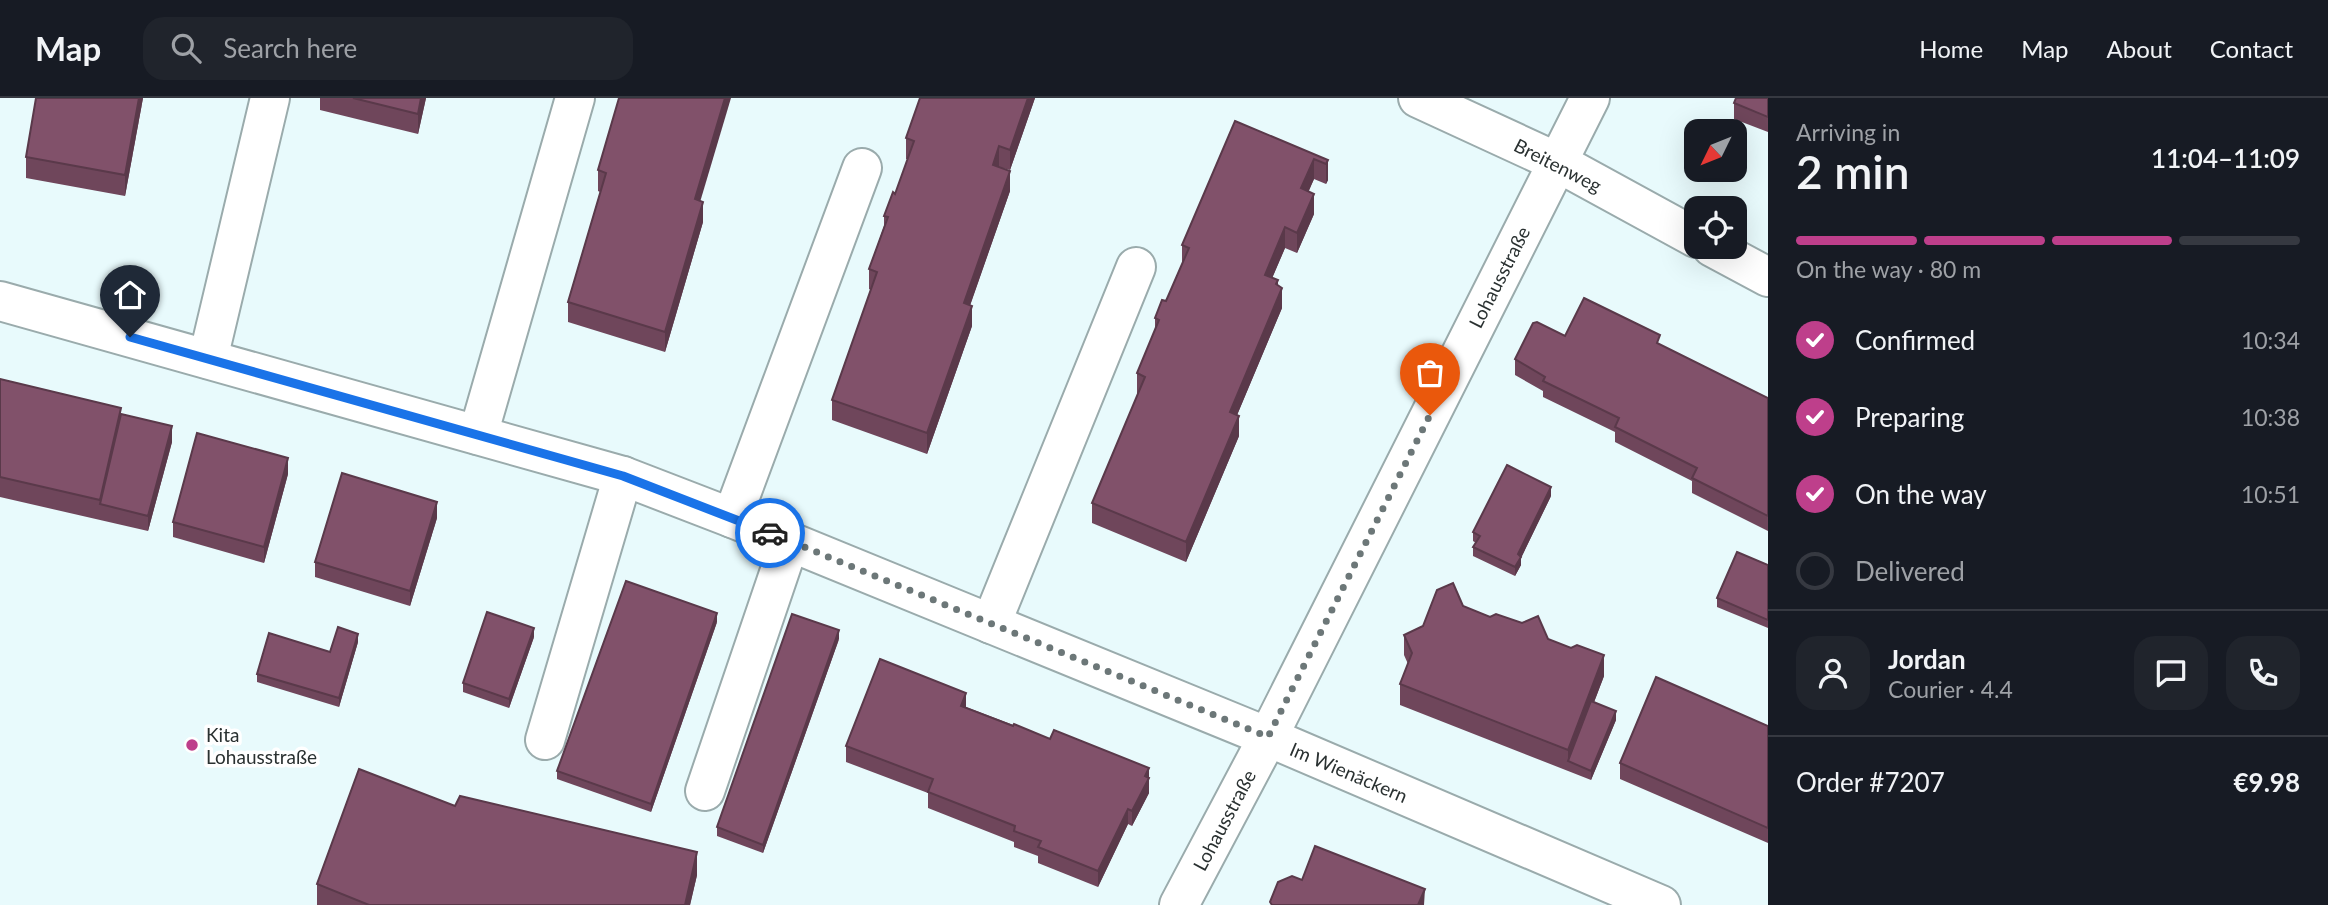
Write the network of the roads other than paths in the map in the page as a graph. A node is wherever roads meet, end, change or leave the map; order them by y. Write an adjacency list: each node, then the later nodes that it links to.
1 (270, 98): 12 (street)
2 (575, 98): 13 (street)
3 (1418, 98): 5 (street, Breitenweg)
4 (1590, 98): 5 (street, Lohausstraße)
5 (1557, 162): 7 (street, Breitenweg); 18 (street, Lohausstraße)
6 (862, 168): 15 (street)
7 (1684, 231)
8 (1735, 259): 10 (street)
9 (1136, 267): 17 (street)
10 (1768, 276)
11 (0, 301): 12 (street, Im Wienäckern)
12 (208, 359): 13 (street, Im Wienäckern)
13 (478, 435): 14 (street, Im Wienäckern)
14 (623, 476): 15 (street, Im Wienäckern); 19 (street)
15 (732, 518): 16 (street, Im Wienäckern)
16 (790, 541): 17 (street, Im Wienäckern); 20 (street)
17 (991, 624): 18 (street, Im Wienäckern)
18 (1268, 737): 21 (street, Lohausstraße); 22 (street, Im Wienäckern)
19 (545, 740)
20 (705, 790)
21 (1179, 905)
22 (1661, 905)

